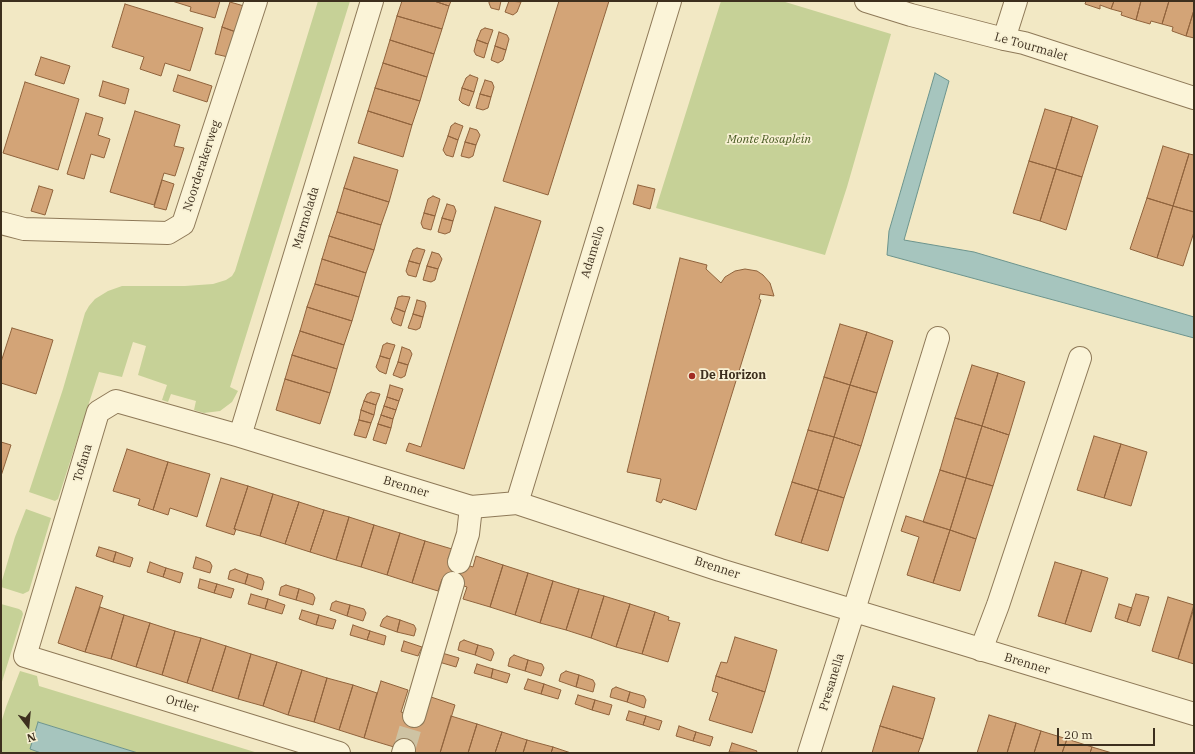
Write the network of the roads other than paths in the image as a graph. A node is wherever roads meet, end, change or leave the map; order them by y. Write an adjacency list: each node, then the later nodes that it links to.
1 (256, 1): 9 (street, Noorderakerweg)
2 (372, 1): 12 (street, Marmolada)
3 (670, 1): 13 (street, Adamello)
4 (866, 1): 6 (street, Le Tourmalet)
5 (1016, 1): 7 (street)
6 (900, 6): 7 (street, Le Tourmalet)
7 (1004, 39): 8 (street, Le Tourmalet)
8 (1194, 98)
9 (1, 223)
10 (938, 338): 17 (street, Presanella)
11 (1080, 358): 18 (street)
12 (240, 436): 14 (street, Brenner); 19 (street, Tofana)
13 (517, 503): 14 (street, Brenner); 17 (street, Brenner)
14 (471, 507): 15 (street)
15 (460, 562)
16 (453, 583): 21 (street)
17 (854, 610): 18 (street, Brenner); 23 (street, Presanella)
18 (981, 650): 20 (street, Brenner)
19 (25, 656): 22 (street, Ortler)
20 (1194, 714)
21 (414, 716)
22 (339, 753)
23 (810, 753)

